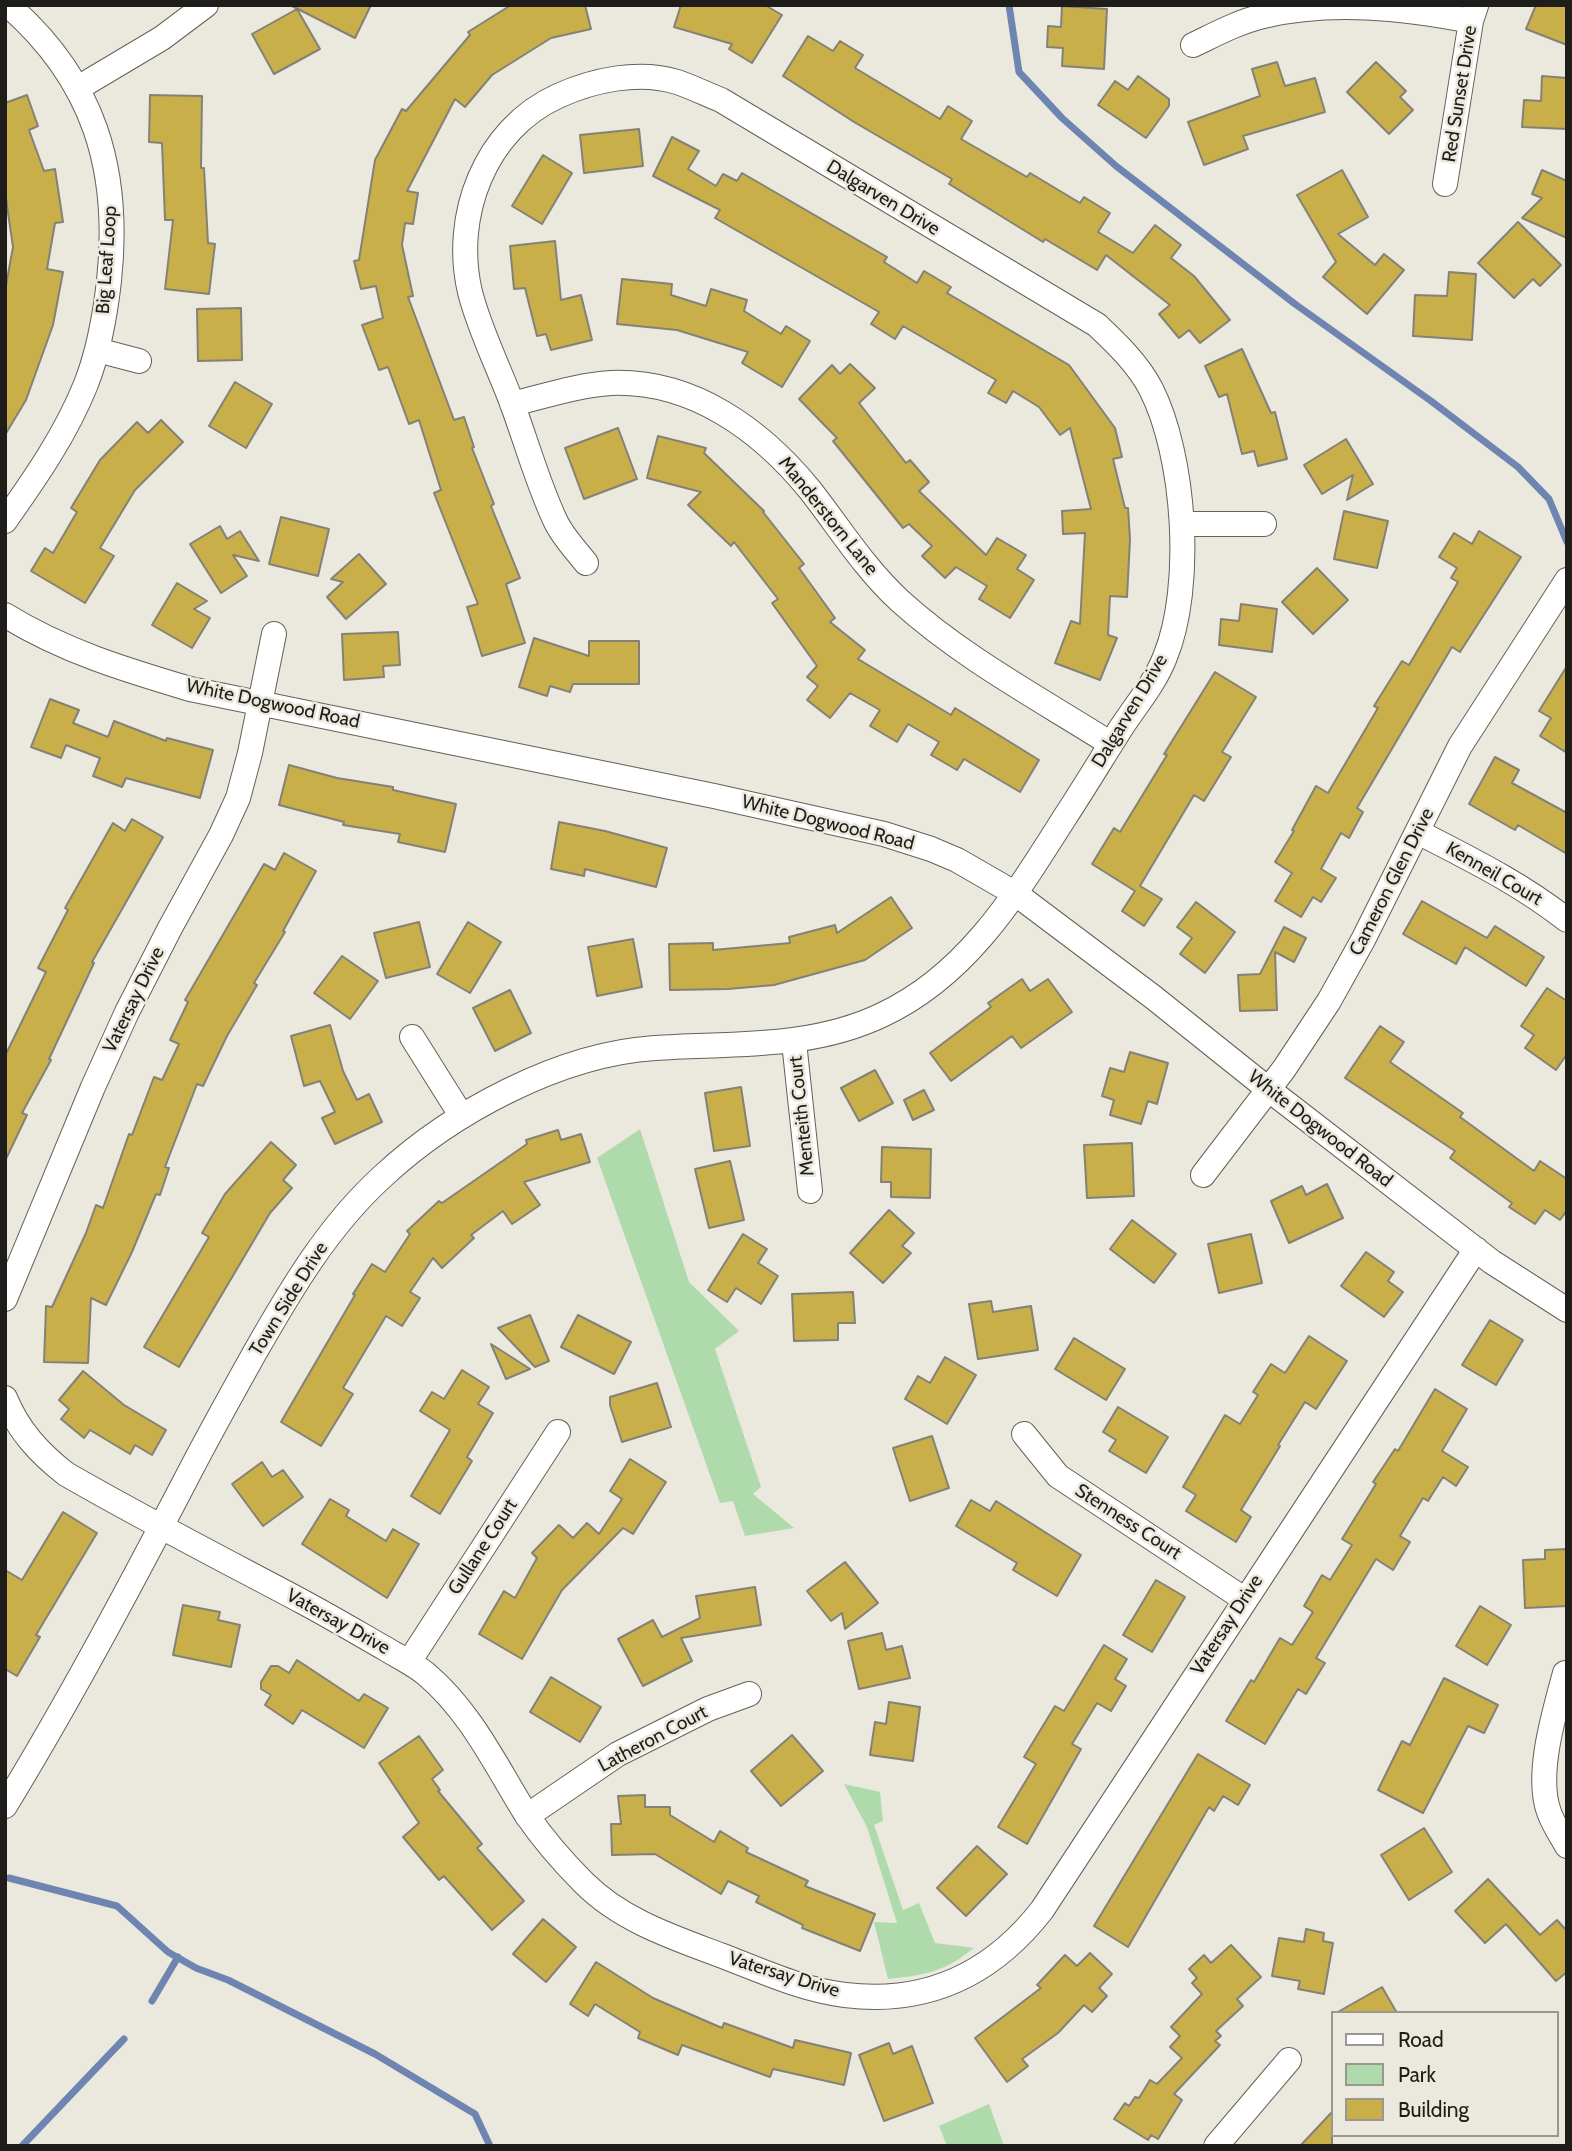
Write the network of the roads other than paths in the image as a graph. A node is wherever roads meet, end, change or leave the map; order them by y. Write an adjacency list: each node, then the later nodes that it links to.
1 (8, 5): 5 (street, Big Leaf Loop)
2 (206, 5): 5 (street)
3 (1474, 13): 4 (street); 6 (street, Red Sunset Drive)
4 (1193, 45)
5 (78, 89): 7 (street, Big Leaf Loop)
6 (1445, 184)
7 (97, 350): 8 (street); 10 (street, Big Leaf Loop)
8 (139, 361)
9 (512, 404): 11 (street, Dalgarven Drive); 13 (street, Dalgarven Drive); 18 (street, Manderstorn Lane)
10 (5, 521)
11 (1182, 524): 12 (street); 18 (street, Dalgarven Drive)
12 (1264, 524)
13 (586, 563)
14 (1567, 580): 19 (street, Cameron Glen Drive)
15 (5, 615): 17 (street, White Dogwood Road)
16 (274, 634): 17 (street, Vatersay Drive)
17 (259, 702): 20 (street, White Dogwood Road); 29 (street, Vatersay Drive)
18 (1111, 744): 20 (street, Dalgarven Drive)
19 (1418, 832): 21 (street, Kenneil Court); 24 (street, Cameron Glen Drive)
20 (1016, 894): 23 (street, Town Side Drive); 24 (street, White Dogwood Road)
21 (1567, 920)
22 (412, 1037): 25 (street)
23 (794, 1042): 25 (street, Town Side Drive); 27 (street, Menteith Court)
24 (1268, 1089): 26 (street, Cameron Glen Drive); 28 (street, White Dogwood Road)
25 (461, 1115): 34 (street, Town Side Drive)
26 (1203, 1175)
27 (810, 1191)
28 (1476, 1249): 30 (street, White Dogwood Road); 35 (street, Vatersay Drive)
29 (5, 1299)
30 (1567, 1310)
31 (5, 1398): 34 (street, Vatersay Drive)
32 (558, 1432): 36 (street, Gullane Court)
33 (1024, 1434): 35 (street, Stenness Court)
34 (161, 1526): 36 (street, Vatersay Drive); 39 (street, Town Side Drive)
35 (1244, 1599): 40 (street, Vatersay Drive)
36 (409, 1662): 40 (street, Vatersay Drive)
37 (1565, 1673): 41 (street)
38 (749, 1694): 40 (street, Latheron Court)
39 (5, 1806)
40 (527, 1816)
41 (1567, 1846)
42 (1290, 2060): 43 (street)
43 (1216, 2146)

